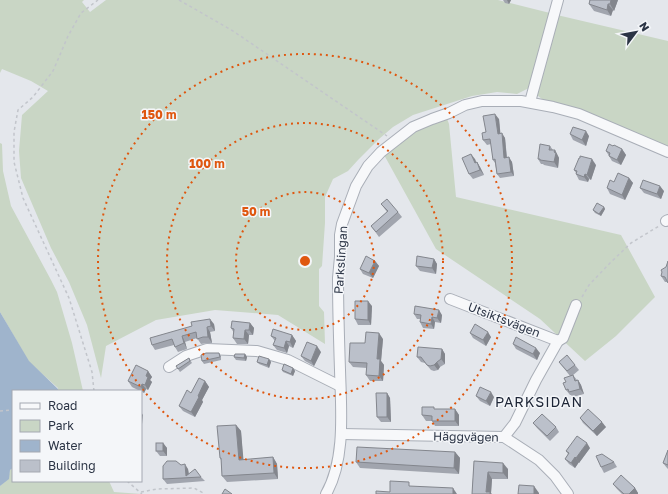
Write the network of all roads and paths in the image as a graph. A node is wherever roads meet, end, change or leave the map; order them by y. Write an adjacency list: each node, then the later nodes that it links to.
1 (98, 0): 13 (path)
2 (179, 0): 5 (path)
3 (558, 0): 4 (street)
4 (530, 102): 5 (street, Parkslingan); 6 (street, Parkslingan)
5 (394, 141): 12 (street, Parkslingan)
6 (668, 152)
7 (667, 221): 9 (path)
8 (450, 299): 10 (street, Utsiktsvägen)
9 (576, 305): 10 (street)
10 (558, 340): 17 (street)
11 (169, 367): 12 (street)
12 (340, 386): 16 (street, Parkslingan)
13 (94, 390)
14 (12, 410): 15 (path)
15 (0, 411)
16 (341, 434): 17 (street, Häggvägen); 21 (street, Parkslingan)
17 (504, 437): 22 (street, Häggvägen)
18 (128, 482): 19 (path)
19 (142, 493): 20 (path)
20 (205, 494)
21 (326, 494)
22 (568, 494)

